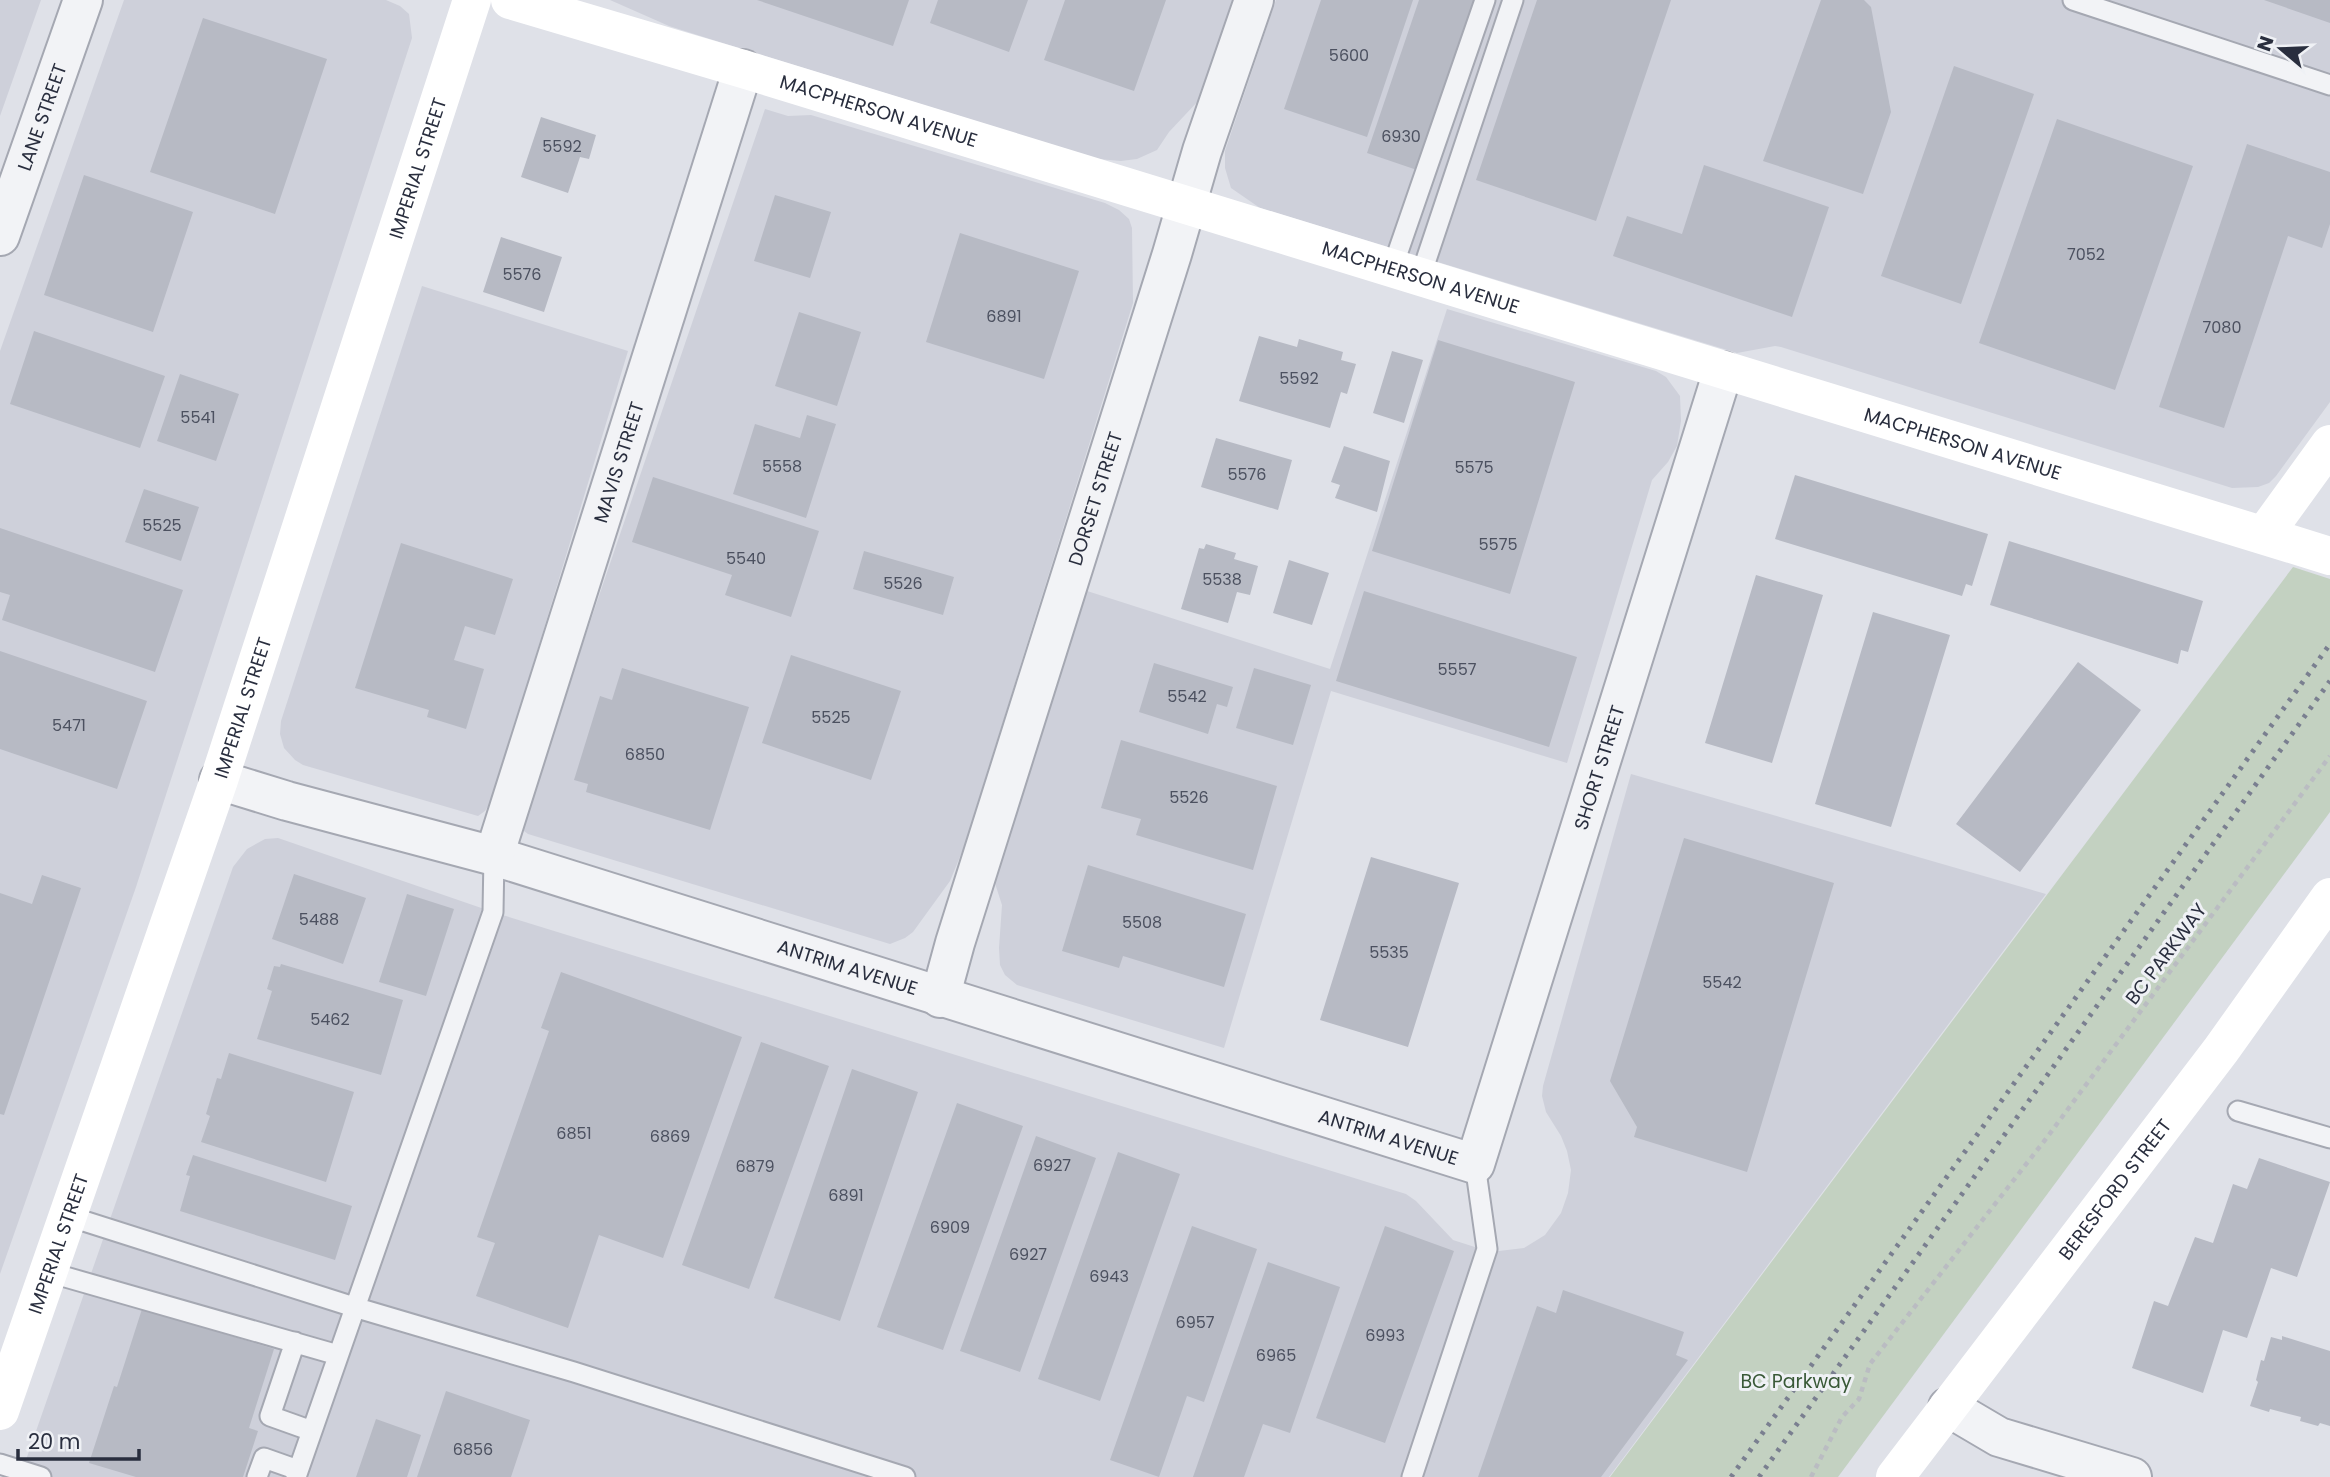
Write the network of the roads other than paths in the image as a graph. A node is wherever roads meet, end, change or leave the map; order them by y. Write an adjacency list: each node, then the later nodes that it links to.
1 (83, 0): 11 (street, LANE STREET)
2 (472, 0): 17 (street, IMPERIAL STREET)
3 (510, 0): 8 (street, MACPHERSON AVENUE)
4 (1254, 0): 10 (street, DORSET STREET)
5 (1485, 0): 12 (lane)
6 (1513, 0): 12 (lane)
7 (2073, 0): 9 (lane)
8 (743, 69): 10 (street, MACPHERSON AVENUE); 18 (street, MAVIS STREET)
9 (2330, 85)
10 (1184, 206): 12 (street, MACPHERSON AVENUE); 20 (street, DORSET STREET)
11 (0, 236)
12 (1406, 274): 13 (street, MACPHERSON AVENUE)
13 (1723, 371): 15 (street, MACPHERSON AVENUE); 23 (street, SHORT STREET)
14 (2330, 444): 15 (street)
15 (2264, 535): 16 (street, MACPHERSON AVENUE)
16 (2330, 556)
17 (219, 780): 18 (street, ANTRIM AVENUE); 24 (street, IMPERIAL STREET)
18 (494, 856): 20 (street, ANTRIM AVENUE); 26 (lane)
19 (2330, 897): 29 (street, BERESFORD STREET)
20 (940, 998): 23 (street, ANTRIM AVENUE)
21 (2238, 1111): 22 (lane)
22 (2330, 1138)
23 (1475, 1164): 37 (lane)
24 (68, 1216): 25 (street, IMPERIAL STREET); 26 (lane)
25 (48, 1272): 27 (lane); 30 (street, IMPERIAL STREET)
26 (354, 1307): 28 (lane); 36 (lane)
27 (295, 1342): 28 (lane); 31 (lane)
28 (338, 1355): 31 (lane)
29 (1948, 1408): 38 (street, BERESFORD STREET); 39 (street)
30 (0, 1411)
31 (312, 1431): 33 (lane)
32 (0, 1464): 34 (lane)
33 (297, 1473): 35 (lane)
34 (41, 1477)
35 (257, 1477)
36 (905, 1477)
37 (1412, 1477)
38 (1895, 1477)
39 (2132, 1477)

